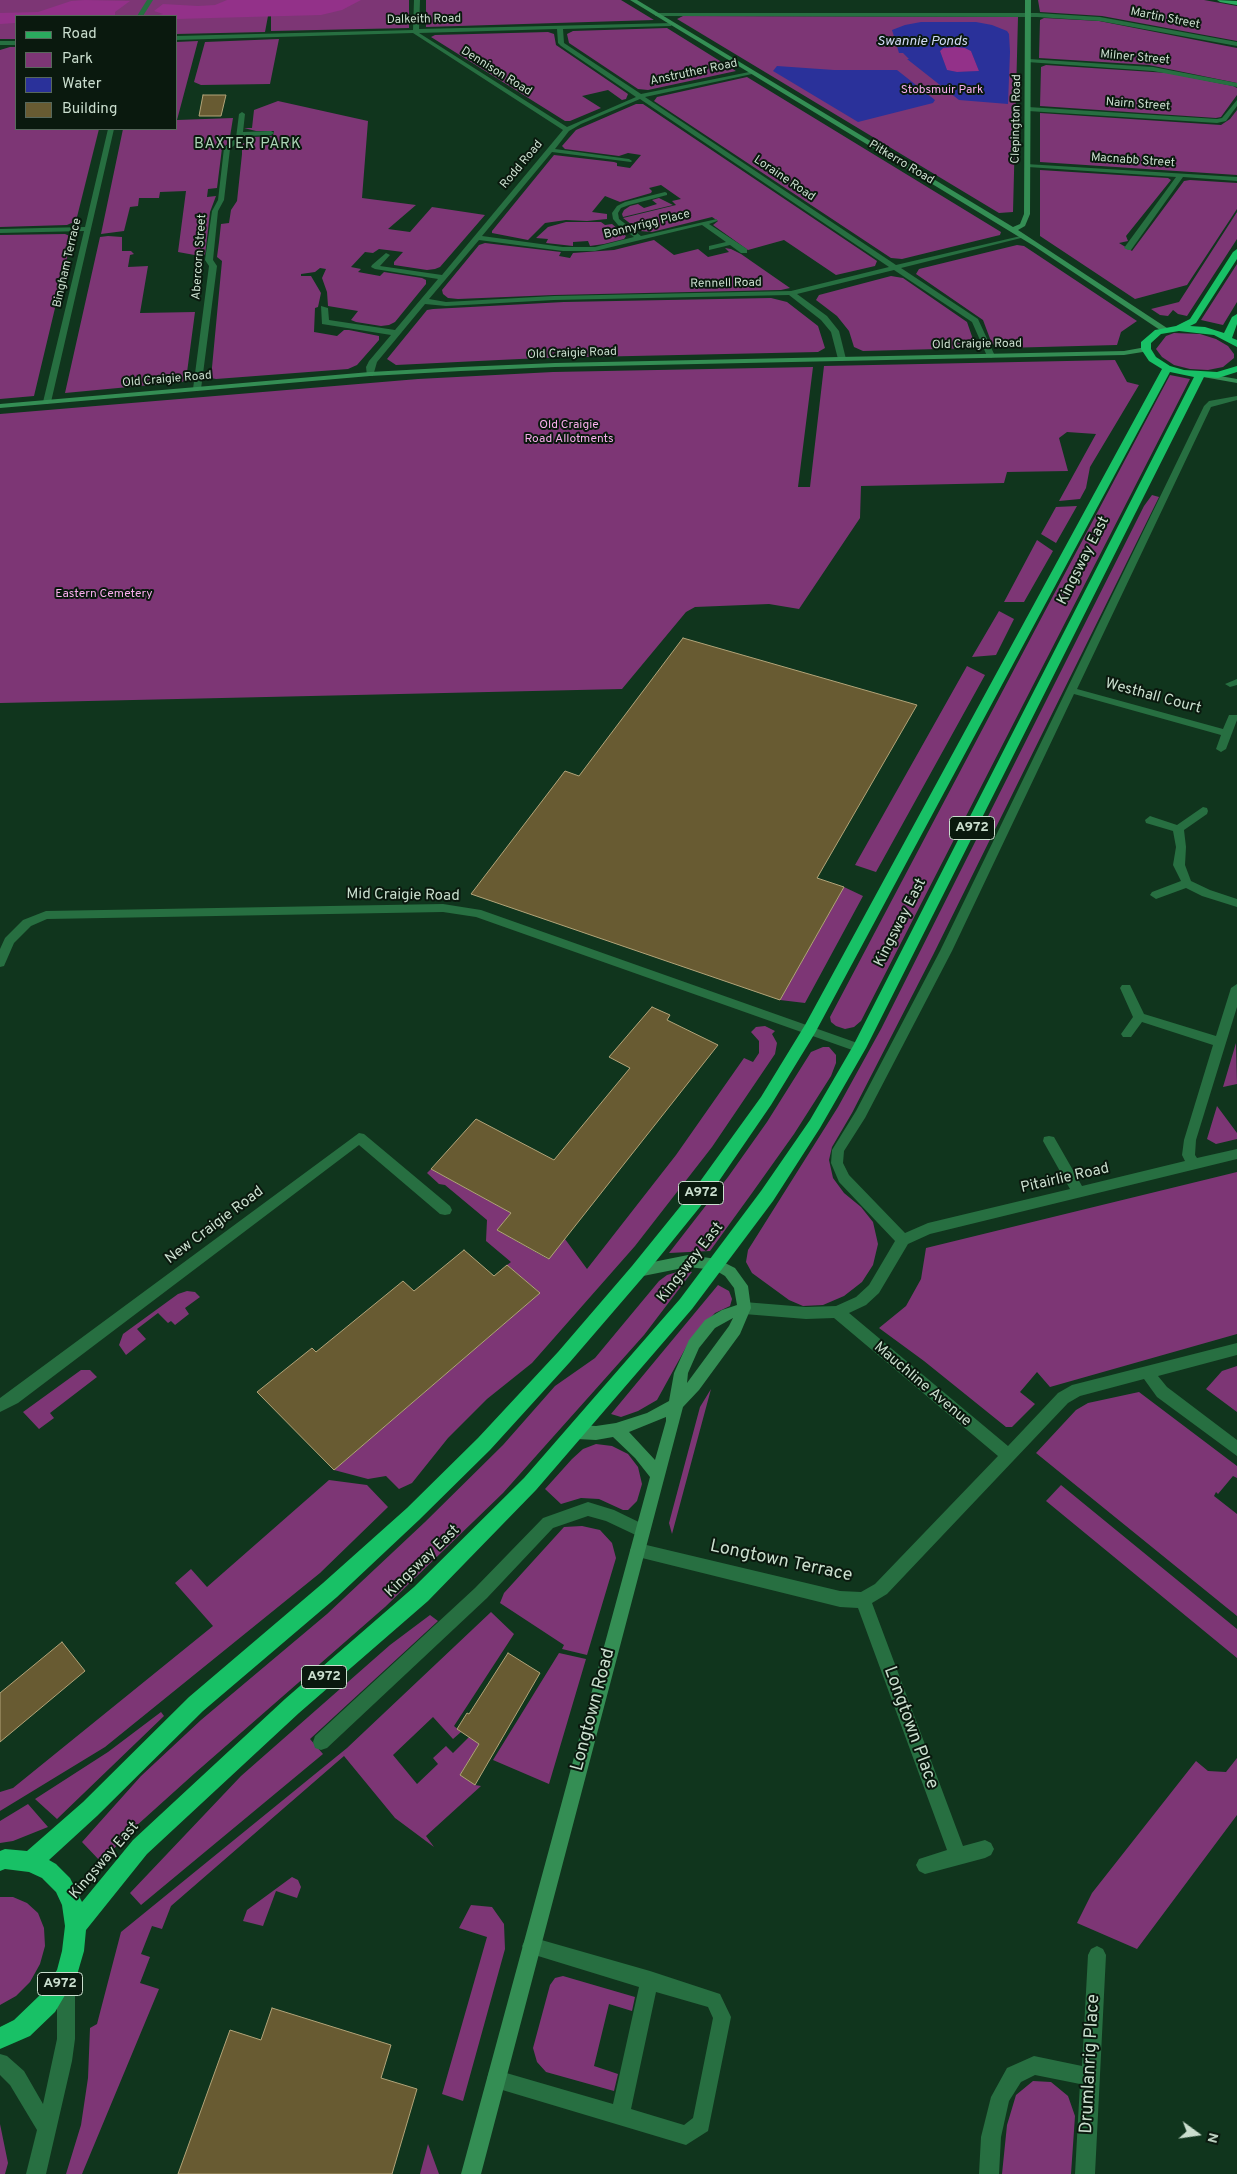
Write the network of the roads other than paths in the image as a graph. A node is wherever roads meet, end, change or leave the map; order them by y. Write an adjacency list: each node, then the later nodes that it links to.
1 (150, 0): 7 (street)
2 (417, 0): 12 (street)
3 (633, 0): 8 (street, Pitkerro Road)
4 (1028, 0): 9 (street, Clepington Road)
5 (1220, 0): 6 (main road)
6 (1237, 3)
7 (141, 15)
8 (657, 15): 9 (street, Martin Street); 10 (street, Pitkerro Road)
9 (1029, 15): 16 (street, Martin Street); 17 (street, Clepington Road)
10 (672, 24): 11 (street, Dalkeith Road); 18 (street, Pitkerro Road)
11 (560, 28): 12 (street, Dalkeith Road); 20 (street, Loraine Road)
12 (417, 32): 13 (street, Dalkeith Road); 25 (street, Dennison Road)
13 (178, 38)
14 (0, 43): 15 (street)
15 (15, 43)
16 (1237, 44)
17 (1029, 61): 19 (street, Milner Street); 22 (street, Clepington Road)
18 (752, 72): 20 (street, Anstruther Road); 39 (street, Pitkerro Road)
19 (1237, 85)
20 (641, 97): 25 (street, Rodd Road); 50 (street, Loraine Road)
21 (1237, 102): 22 (street, Nairn Street)
22 (1028, 109): 30 (street, Clepington Road)
23 (242, 114): 27 (street, Abercorn Street)
24 (111, 130): 38 (street, Bingham Terrace)
25 (567, 130): 28 (street, Rodd Road)
26 (271, 133): 27 (street)
27 (240, 134): 69 (street, Abercorn Street)
28 (549, 150): 29 (street); 42 (street, Rodd Road)
29 (629, 160)
30 (1028, 165): 31 (street, Macnabb Street); 39 (street, Clepington Road)
31 (1181, 176): 32 (street, Macnabb Street); 46 (street)
32 (1237, 179)
33 (656, 187): 34 (street)
34 (665, 194): 35 (street); 43 (street)
35 (674, 200)
36 (715, 220): 37 (street, Bonnyrigg Place)
37 (703, 223): 43 (street, Bonnyrigg Place); 44 (street, Bonnyrigg Place)
38 (88, 229): 40 (street); 71 (street, Bingham Terrace)
39 (1012, 230): 41 (street, Pitkerro Road)
40 (0, 232)
41 (1023, 236): 50 (street, Rennell Road); 57 (street, Pitkerro Road)
42 (476, 237): 43 (street, Bonnyrigg Place); 51 (street, Rodd Road)
43 (641, 239)
44 (732, 242): 45 (street); 47 (street, Bonnyrigg Place)
45 (712, 248)
46 (1128, 248)
47 (744, 251)
48 (1237, 252): 56 (highway)
49 (386, 255): 51 (street)
50 (896, 268): 52 (street, Rennell Road); 62 (street, Loraine Road)
51 (443, 277): 53 (street, Rodd Road)
52 (791, 293): 53 (street, Rennell Road); 63 (street)
53 (423, 301): 58 (street, Rodd Road)
54 (324, 308): 58 (street)
55 (1237, 317): 59 (highway)
56 (1180, 328): 57 (highway); 59 (highway)
57 (1166, 330): 61 (highway)
58 (396, 333): 66 (street, Rodd Road)
59 (1228, 338): 60 (highway)
60 (1237, 344)
61 (1146, 349): 62 (street, Old Craigie Road); 64 (highway)
62 (991, 356): 63 (street, Old Craigie Road)
63 (842, 359): 66 (street, Old Craigie Road)
64 (1167, 368): 67 (highway); 87 (highway, Kingsway East / A972)
65 (1237, 369): 67 (highway)
66 (370, 374): 69 (street, Old Craigie Road)
67 (1203, 375): 68 (street); 90 (highway, Kingsway East / A972)
68 (1237, 381)
69 (197, 389): 71 (street, Old Craigie Road)
70 (1237, 398): 73 (street)
71 (47, 402): 72 (street, Old Craigie Road)
72 (0, 406)
73 (1071, 690): 75 (street, Westhall Court); 96 (street)
74 (1233, 717): 75 (street)
75 (1227, 733): 76 (street)
76 (1221, 749)
77 (1202, 811): 79 (street)
78 (1150, 820): 79 (street)
79 (1178, 829): 80 (street)
80 (1187, 883): 81 (street); 82 (street)
81 (1156, 895)
82 (1237, 903)
83 (0, 963): 87 (street, Mid Craigie Road)
84 (1126, 988): 86 (street)
85 (1237, 988): 89 (street)
86 (1139, 1017): 88 (street); 89 (street)
87 (810, 1029): 90 (street, Mid Craigie Road); 98 (highway, Kingsway East / A972)
88 (1127, 1034)
89 (1220, 1042): 93 (street)
90 (859, 1048): 97 (highway, Kingsway East / A972)
91 (1049, 1141): 94 (street)
92 (1237, 1154): 93 (street, Pitairlie Road)
93 (1194, 1165): 94 (street, Pitairlie Road)
94 (1078, 1192): 96 (street, Pitairlie Road)
95 (445, 1210): 103 (street, New Craigie Road)
96 (903, 1240): 100 (street)
97 (717, 1264): 98 (street); 99 (street); 106 (highway, Kingsway East / A972)
98 (638, 1270): 117 (highway, Kingsway East / A972)
99 (744, 1308): 100 (street); 104 (street); 104 (street, Longtown Road)
100 (837, 1312): 108 (street, Mauchline Avenue)
101 (1237, 1349): 102 (street, Longtown Terrace)
102 (1147, 1372): 107 (street); 108 (street, Longtown Terrace)
103 (0, 1405)
104 (674, 1406): 105 (street); 109 (street, Longtown Road)
105 (616, 1430): 106 (street); 109 (street)
106 (577, 1432): 119 (highway, Kingsway East / A972)
107 (1237, 1449)
108 (1009, 1456): 112 (street, Longtown Terrace)
109 (657, 1474): 110 (street, Longtown Road)
110 (642, 1530): 111 (street, Longtown Road); 113 (street)
111 (638, 1550): 112 (street, Longtown Terrace); 120 (street, Longtown Road)
112 (863, 1600): 115 (street, Longtown Place)
113 (321, 1742)
114 (985, 1849): 115 (street)
115 (958, 1856): 118 (street)
116 (0, 1861): 117 (highway, A972)
117 (31, 1862): 119 (highway, A972)
118 (925, 1865)
119 (76, 1926): 122 (highway, A972)
120 (531, 1946): 123 (street); 127 (street, Longtown Road)
121 (1097, 1955): 126 (street, Drumlanrig Place)
122 (66, 1975): 124 (highway, A972); 129 (street)
123 (650, 1980): 128 (street); 128 (street)
124 (0, 2038)
125 (0, 2063): 129 (street)
126 (1090, 2077): 132 (street); 133 (street, Drumlanrig Place)
127 (496, 2079): 128 (street); 131 (street, Longtown Road)
128 (620, 2116)
129 (46, 2127): 130 (street)
130 (36, 2174)
131 (470, 2174)
132 (989, 2174)
133 (1085, 2174)

